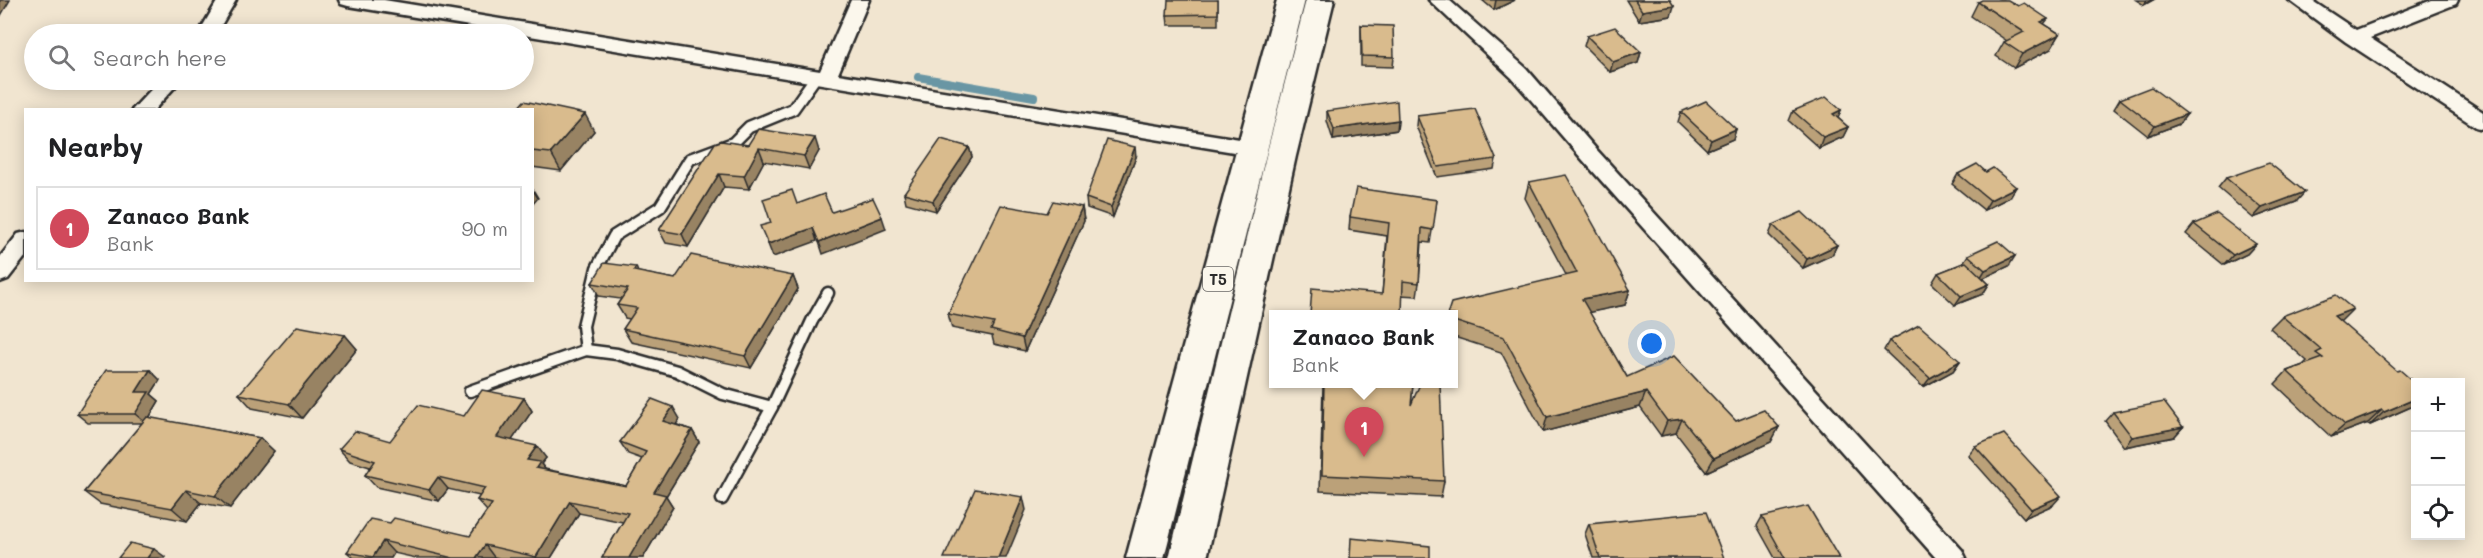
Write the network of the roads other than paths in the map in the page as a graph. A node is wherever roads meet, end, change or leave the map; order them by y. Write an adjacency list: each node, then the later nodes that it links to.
1 (226, 0): 9 (street)
2 (348, 0): 10 (street)
3 (860, 0): 13 (street)
4 (1291, 0): 17 (highway, T5)
5 (1320, 0): 26 (highway, T5)
6 (1438, 0): 27 (street)
7 (2298, 0): 12 (street)
8 (2449, 0): 12 (street)
9 (213, 24)
10 (491, 24)
11 (534, 31): 13 (street)
12 (2353, 38): 16 (street)
13 (820, 79): 17 (street); 21 (lane)
14 (161, 90): 15 (street)
15 (144, 108)
16 (2483, 122)
17 (1252, 148): 25 (highway, T5)
18 (24, 243): 19 (street)
19 (0, 273)
20 (828, 293): 23 (lane)
21 (586, 350): 22 (lane); 23 (lane)
22 (470, 391)
23 (772, 407): 24 (lane)
24 (722, 499)
25 (1145, 558)
26 (1188, 558)
27 (1953, 558)

